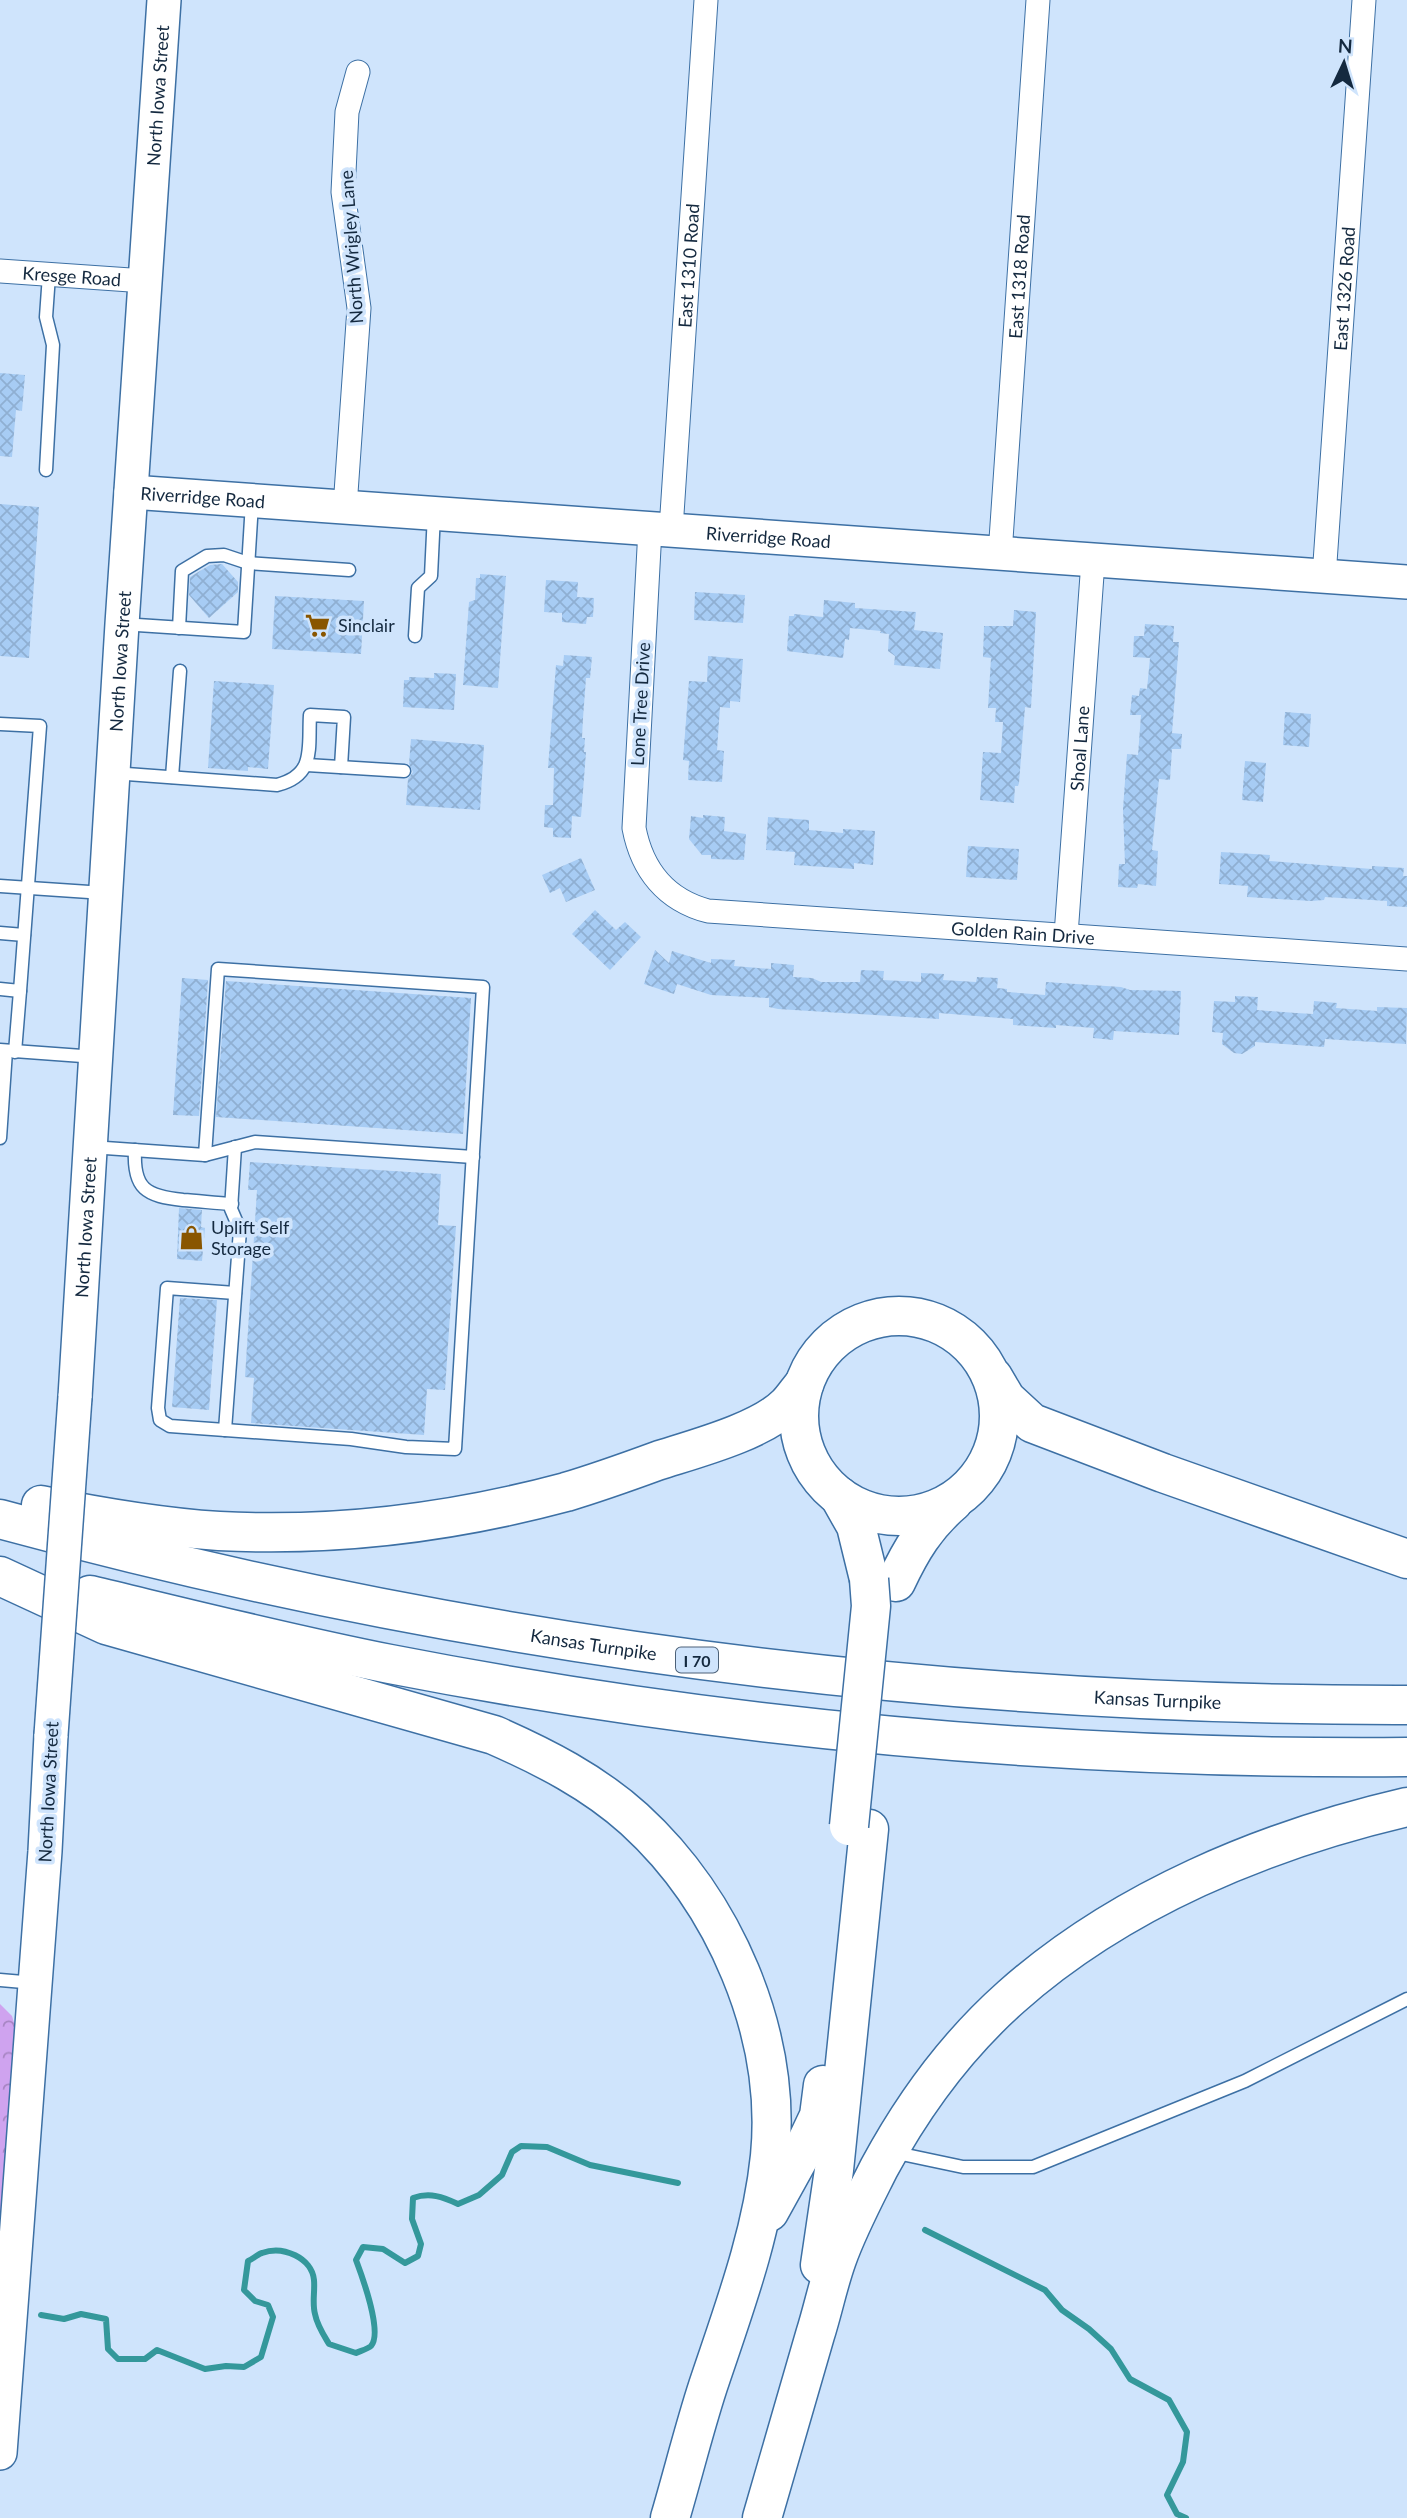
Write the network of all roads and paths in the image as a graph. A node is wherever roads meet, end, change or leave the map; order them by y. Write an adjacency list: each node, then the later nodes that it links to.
1 (164, 0): 8 (main road, North Iowa Street)
2 (706, 0): 14 (street, East 1310 Road)
3 (1038, 0): 15 (street, East 1318 Road)
4 (1364, 0): 19 (street, East 1326 Road)
5 (358, 72): 12 (street, North Wrigley Lane)
6 (0, 271): 7 (street, Kresge Road)
7 (49, 275): 8 (street, Kresge Road); 9 (lane)
8 (145, 281): 10 (main road, North Iowa Street)
9 (46, 470)
10 (131, 492): 11 (main road, Riverridge Road); 21 (main road, North Iowa Street)
11 (253, 500): 12 (main road, Riverridge Road); 17 (lane)
12 (345, 507): 13 (main road, Riverridge Road)
13 (434, 513): 14 (main road, Riverridge Road); 23 (lane)
14 (661, 529): 15 (main road, Riverridge Road); 31 (street, Lone Tree Drive)
15 (1000, 554): 16 (main road, Riverridge Road)
16 (1093, 561): 19 (main road, Riverridge Road); 37 (street, Shoal Lane)
17 (248, 564): 18 (lane); 22 (lane); 22 (lane)
18 (349, 570)
19 (1324, 577): 20 (main road, Riverridge Road)
20 (1407, 582)
21 (122, 624): 22 (lane); 29 (main road, North Iowa Street)
22 (179, 628)
23 (415, 636)
24 (180, 671): 30 (lane)
25 (0, 724): 33 (lane)
26 (307, 765): 27 (lane); 27 (lane); 30 (lane)
27 (341, 767): 28 (lane)
28 (404, 771)
29 (113, 773): 30 (lane); 34 (main road, North Iowa Street)
30 (172, 777)
31 (652, 874): 37 (street, Golden Rain Drive)
32 (0, 886): 33 (lane)
33 (28, 888): 34 (lane); 36 (lane)
34 (106, 893): 42 (main road, North Iowa Street)
35 (0, 933): 36 (lane)
36 (24, 935): 40 (lane)
37 (1066, 935): 38 (street, Golden Rain Drive)
38 (1407, 959)
39 (0, 989): 40 (lane)
40 (20, 991): 41 (lane)
41 (7, 1051): 42 (lane); 43 (lane)
42 (97, 1057): 44 (main road, North Iowa Street)
43 (0, 1138)
44 (91, 1147): 46 (lane); 66 (main road, North Iowa Street, bridge)
45 (235, 1147): 47 (lane); 48 (lane); 49 (lane)
46 (135, 1150): 47 (lane); 49 (lane)
47 (205, 1155): 48 (lane)
48 (473, 1157): 53 (lane)
49 (232, 1204): 50 (lane)
50 (235, 1293): 53 (lane); 53 (lane)
51 (989, 1369): 52 (highway); 56 (highway); 58 (highway)
52 (804, 1384): 54 (highway); 55 (highway)
53 (225, 1430)
54 (0, 1494)
55 (839, 1496): 56 (highway); 60 (highway)
56 (958, 1498): 60 (highway)
57 (0, 1519): 61 (highway, Kansas Turnpike / I 70)
58 (1407, 1559)
59 (0, 1575): 62 (highway); 69 (highway)
60 (883, 1580): 64 (highway, bridge)
61 (1407, 1705)
62 (1407, 1756)
63 (1407, 1807): 68 (highway)
64 (859, 1827): 69 (highway); 70 (highway)
65 (0, 1980): 66 (lane)
66 (35, 1983): 71 (main road, North Iowa Street)
67 (1407, 1999): 68 (lane)
68 (888, 2151): 70 (highway)
69 (754, 2238): 72 (highway)
70 (819, 2323): 73 (highway)
71 (0, 2453)
72 (670, 2518)
73 (762, 2518)

